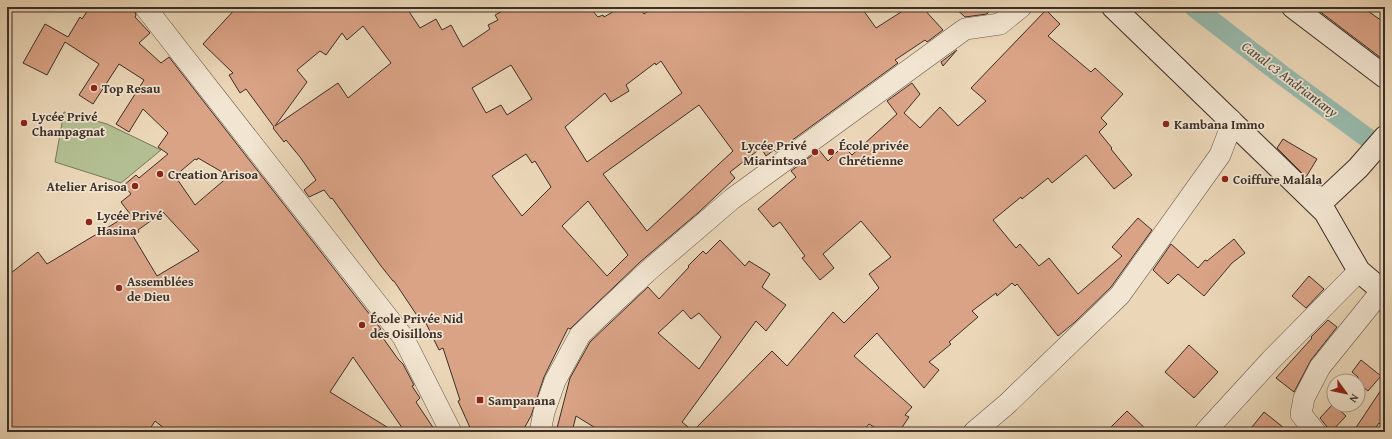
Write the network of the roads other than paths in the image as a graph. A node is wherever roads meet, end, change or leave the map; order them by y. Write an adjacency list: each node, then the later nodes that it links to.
1 (145, 7): 13 (street)
2 (1021, 7): 14 (street)
3 (1113, 7): 6 (main road)
4 (1293, 7): 5 (main road)
5 (1385, 77)
6 (1231, 120): 9 (main road); 15 (street)
7 (1385, 137): 8 (main road)
8 (1373, 156): 9 (main road); 10 (main road)
9 (1306, 193): 10 (main road)
10 (1325, 212): 11 (main road)
11 (1359, 271): 12 (main road); 16 (street)
12 (1383, 292): 17 (street)
13 (451, 432)
14 (540, 432)
15 (974, 432)
16 (1205, 432)
17 (1315, 432)

